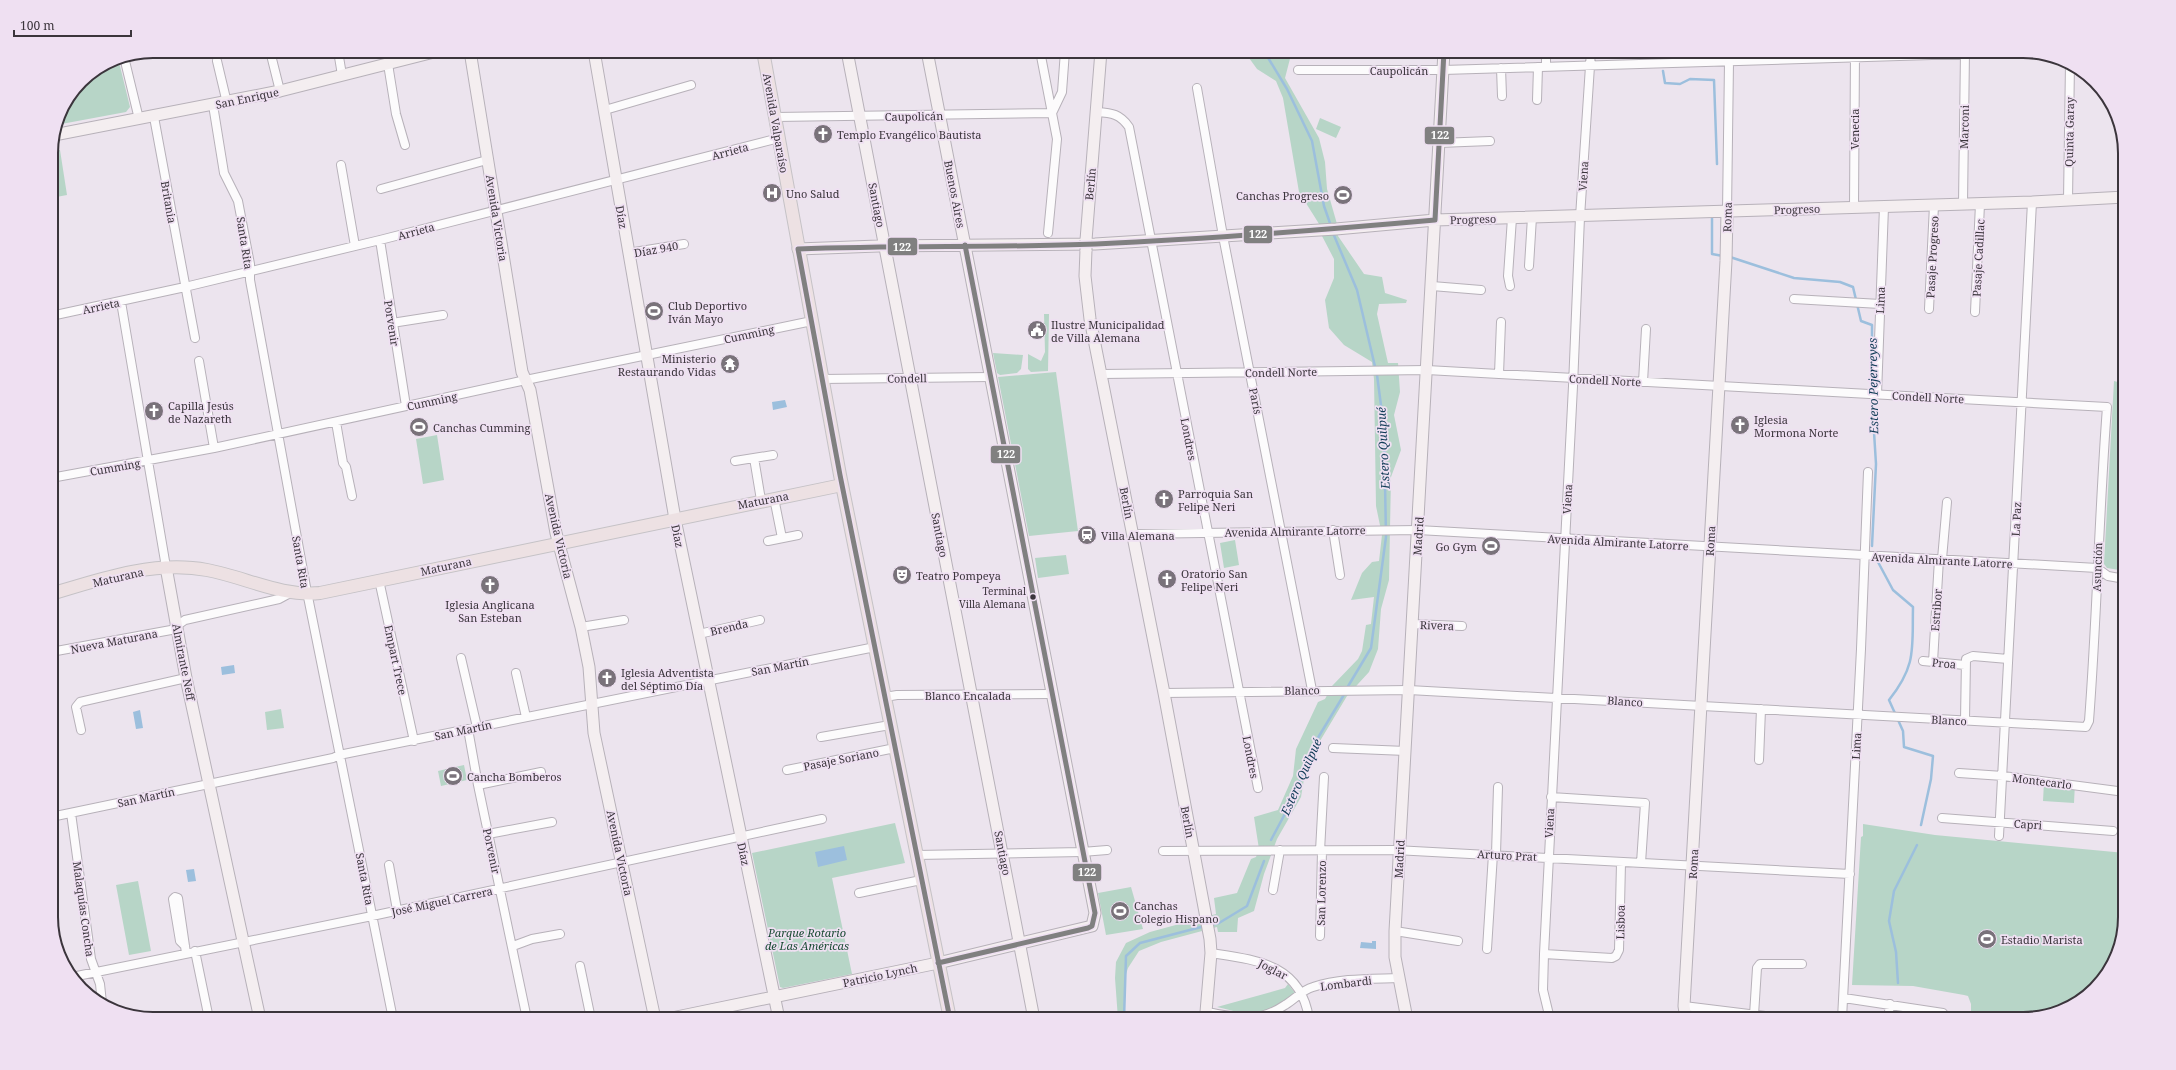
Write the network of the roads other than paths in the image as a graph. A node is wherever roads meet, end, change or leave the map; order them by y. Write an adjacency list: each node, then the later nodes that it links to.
1 (272, 58): 31 (street)
2 (339, 58): 28 (street)
3 (411, 58): 21 (street, San Enrique)
4 (471, 58): 49 (street, Avenida Victoria)
5 (595, 58): 36 (street, Díaz)
6 (764, 58): 41 (main road, Avenida Valparaíso)
7 (847, 58): 42 (street, Santiago)
8 (928, 58): 39 (street, Buenos Aires)
9 (1041, 58): 38 (street)
10 (1064, 58): 38 (street)
11 (1101, 58): 37 (street, Berlín)
12 (1444, 58): 26 (street, Madrid)
13 (1544, 58): 23 (street)
14 (1590, 58): 22 (street, Viena)
15 (1801, 58): 20 (street, Caupolicán)
16 (1855, 58): 59 (street, Venecia)
17 (1965, 58): 56 (street, Marconi)
18 (217, 61): 34 (street)
19 (125, 62): 43 (street)
20 (1729, 62): 22 (street, Caupolicán); 62 (street, Roma)
21 (388, 64): 28 (street, San Enrique); 48 (street)
22 (1590, 65): 23 (street, Caupolicán); 64 (street, Viena)
23 (1542, 67): 24 (street, Caupolicán); 33 (street)
24 (1501, 68): 26 (street, Caupolicán); 32 (street)
25 (1298, 70): 26 (street, Caupolicán)
26 (1443, 70): 47 (street, Madrid)
27 (2070, 71): 54 (street, Quinta Garay)
28 (342, 75): 31 (street, San Enrique)
29 (691, 85): 36 (street)
30 (1197, 88): 68 (street, París)
31 (280, 91): 34 (street, San Enrique)
32 (1502, 96)
33 (1537, 100)
34 (227, 103): 35 (street, San Enrique)
35 (213, 106): 40 (street, San Enrique); 78 (street, Santa Rita)
36 (604, 110): 51 (street, Díaz)
37 (1097, 112): 70 (street, Londres); 99 (street, Berlín)
38 (1052, 113): 39 (street, Caupolicán); 67 (street)
39 (939, 115): 42 (street, Caupolicán); 72 (street, Buenos Aires)
40 (154, 117): 43 (street, San Enrique); 81 (street, Britania)
41 (775, 117): 42 (street, Caupolicán); 45 (main road, Avenida Valparaíso)
42 (859, 117): 74 (street, Santiago)
43 (139, 119): 44 (street, San Enrique)
44 (60, 134)
45 (779, 138): 51 (street, Arrieta); 75 (main road, Avenida Valparaíso)
46 (1490, 141): 47 (street)
47 (1439, 144): 66 (street, Madrid)
48 (405, 145)
49 (487, 160): 52 (street); 61 (street, Avenida Victoria)
50 (341, 165): 73 (street)
51 (616, 181): 61 (street, Arrieta); 76 (street, Díaz)
52 (380, 189)
53 (2118, 197): 54 (street, Progreso)
54 (2068, 200): 55 (street, Progreso)
55 (2032, 202): 57 (street, Progreso); 110 (street, La Paz)
56 (1963, 204): 57 (street, Progreso); 58 (street, Progreso)
57 (1980, 204): 87 (street, Pasaje Cadillac)
58 (1934, 205): 60 (street, Progreso); 86 (street, Pasaje Progreso)
59 (1854, 207): 60 (street, Progreso); 62 (street, Progreso)
60 (1884, 207): 85 (street, Lima)
61 (496, 210): 69 (street, Arrieta); 106 (street, Avenida Victoria)
62 (1723, 212): 64 (street, Progreso); 108 (street, Roma)
63 (1532, 217): 64 (street, Progreso); 65 (street, Progreso); 77 (street)
64 (1580, 217): 103 (street, Viena)
65 (1512, 218): 66 (street, Progreso); 80 (street)
66 (1435, 220): 68 (street, Progreso); 79 (street, Madrid)
67 (1048, 233)
68 (1223, 236): 70 (street, Progreso); 98 (street, París)
69 (380, 240): 73 (street, Arrieta); 92 (street, Porvenir)
70 (1150, 241): 72 (street, Progreso); 101 (street, Londres)
71 (684, 244): 76 (street, Díaz 940)
72 (965, 245): 74 (street, Progreso); 102 (street, Buenos Aires)
73 (355, 246): 78 (street, Arrieta)
74 (885, 246): 75 (street, Progreso); 105 (street, Santiago)
75 (798, 249): 90 (main road, Avenida Valparaíso)
76 (628, 253): 95 (street, Díaz)
77 (1530, 266)
78 (250, 272): 81 (street, Arrieta); 114 (street, Santa Rita)
79 (1432, 286): 82 (street); 97 (street, Madrid)
80 (1510, 286)
81 (185, 287): 84 (street, Arrieta); 94 (street, Britania)
82 (1481, 290)
83 (1794, 299): 85 (street)
84 (121, 302): 88 (street, Arrieta); 118 (street, Almirante Neff)
85 (1880, 304): 109 (street, Lima)
86 (1929, 308)
87 (1975, 312)
88 (58, 315)
89 (443, 315): 92 (street)
90 (812, 322): 95 (street, Cumming); 104 (main road, Avenida Valparaíso)
91 (1501, 322): 100 (street)
92 (392, 323): 111 (street, Porvenir)
93 (1646, 329): 107 (street)
94 (195, 338)
95 (646, 356): 106 (street, Cumming); 127 (street, Díaz)
96 (199, 360): 115 (street)
97 (1427, 370): 98 (street, Condell Norte); 100 (street, Condell Norte); 129 (street, Madrid)
98 (1251, 372): 101 (street, Condell Norte); 130 (street, París)
99 (1102, 374): 101 (street, Condell Norte); 132 (street, Berlín)
100 (1499, 374): 103 (street, Condell Norte)
101 (1176, 375): 131 (street, Londres)
102 (991, 377): 105 (street, Condell); 171 (street, Buenos Aires)
103 (1574, 378): 107 (street, Condell Norte); 135 (street, Viena)
104 (822, 379): 105 (street, Condell); 122 (main road, Avenida Valparaíso)
105 (909, 379): 172 (street, Santiago)
106 (526, 380): 111 (street, Cumming); 137 (street, Avenida Victoria)
107 (1643, 382): 108 (street, Condell Norte)
108 (1719, 386): 109 (street, Condell Norte); 138 (street, Roma)
109 (1873, 395): 110 (street, Condell Norte)
110 (2023, 402): 112 (street, Condell Norte); 141 (street, La Paz)
111 (406, 406): 113 (street, Cumming)
112 (2107, 407): 143 (street, Asunción)
113 (336, 422): 114 (street, Cumming); 123 (street)
114 (278, 434): 115 (street, Cumming); 149 (street, Santa Rita)
115 (214, 448): 118 (street, Cumming)
116 (773, 455): 117 (street)
117 (754, 458): 119 (street); 125 (street)
118 (150, 461): 121 (street, Cumming); 142 (street, Almirante Neff)
119 (735, 462)
120 (1868, 472): 139 (street, Lima)
121 (58, 477)
122 (842, 485): 124 (main road, Maturana); 157 (main road, Avenida Valparaíso)
123 (352, 496)
124 (774, 498): 125 (main road, Maturana); 134 (street)
125 (761, 500): 127 (main road, Maturana)
126 (1947, 502): 140 (street, Estribor)
127 (675, 519): 137 (main road, Maturana); 156 (street, Díaz)
128 (1332, 530): 129 (street, Avenida Almirante Latorre); 130 (street, Avenida Almirante Latorre); 144 (street)
129 (1418, 530): 135 (street, Avenida Almirante Latorre); 152 (street, Madrid)
130 (1281, 532): 131 (street, Avenida Almirante Latorre); 167 (street, París)
131 (1207, 533): 132 (street, Avenida Almirante Latorre); 169 (street, Londres)
132 (1133, 534): 170 (street, Berlín)
133 (798, 535): 134 (street)
134 (782, 538): 136 (street)
135 (1564, 539): 138 (street, Avenida Almirante Latorre); 173 (street, Viena)
136 (768, 541)
137 (559, 543): 146 (main road, Maturana); 155 (street, Avenida Victoria)
138 (1710, 547): 139 (street, Avenida Almirante Latorre); 176 (street, Roma)
139 (1866, 556): 140 (street, Avenida Almirante Latorre); 178 (street, Lima)
140 (1941, 559): 141 (street, Avenida Almirante Latorre); 163 (street, Estribor)
141 (2013, 564): 143 (street, Avenida Almirante Latorre); 160 (street, La Paz)
142 (166, 567): 147 (main road, Maturana); 148 (main road, Maturana); 153 (street, Almirante Neff)
143 (2097, 568): 145 (street, Avenida Almirante Latorre); 183 (street, Asunción)
144 (1340, 575)
145 (2118, 578)
146 (379, 580): 149 (main road, Maturana); 187 (street, Empart Trece)
147 (58, 592)
148 (290, 593): 149 (main road, Maturana); 153 (street, Nueva Maturana)
149 (307, 594): 191 (street, Santa Rita)
150 (624, 620): 155 (street)
151 (760, 620): 156 (street, Brenda)
152 (1411, 624): 154 (street, Rivera); 168 (street, Madrid)
153 (177, 626): 158 (street, Nueva Maturana); 165 (street, Almirante Neff)
154 (1462, 626)
155 (581, 627): 175 (street, Avenida Victoria)
156 (698, 634): 166 (street, Díaz)
157 (875, 647): 166 (street, San Martín); 174 (main road, Avenida Valparaíso)
158 (58, 651)
159 (461, 658): 184 (street, Porvenir)
160 (2008, 659): 162 (street, Proa); 181 (street, La Paz)
161 (1923, 661): 163 (street, Proa)
162 (1966, 661): 163 (street, Proa); 180 (street)
163 (1933, 662)
164 (516, 673): 179 (street)
165 (186, 678): 185 (street); 198 (street, Almirante Neff)
166 (709, 680): 175 (street, San Martín); 213 (street, Díaz)
167 (1312, 690): 168 (street, Blanco); 169 (street, Blanco)
168 (1409, 690): 173 (street, Blanco); 190 (street, Madrid)
169 (1239, 692): 170 (street, Blanco); 201 (street, Londres)
170 (1164, 693): 215 (street, Berlín)
171 (1051, 694): 172 (street, Blanco Encalada); 220 (street, Buenos Aires)
172 (972, 695): 174 (street, Blanco Encalada); 221 (street, Santiago)
173 (1556, 696): 176 (street, Blanco); 203 (street, Viena)
174 (885, 697): 182 (main road, Avenida Valparaíso)
175 (592, 703): 179 (street, San Martín); 225 (street, Avenida Victoria)
176 (1701, 705): 177 (street, Blanco); 229 (street, Roma)
177 (1762, 709): 178 (street, Blanco); 192 (street)
178 (1858, 716): 180 (street, Blanco); 230 (street, Lima)
179 (526, 717): 184 (street, San Martín)
180 (1964, 720): 181 (street, Blanco)
181 (2005, 723): 183 (street, Blanco); 196 (street, La Paz)
182 (890, 725): 186 (street); 188 (main road, Avenida Valparaíso)
183 (2086, 727)
184 (473, 728): 187 (street, San Martín); 199 (street, Porvenir)
185 (81, 730)
186 (821, 737)
187 (414, 741): 191 (street, San Martín)
188 (895, 748): 193 (street, Pasaje Soriano); 223 (main road, Avenida Valparaíso)
189 (1333, 748): 190 (street)
190 (1406, 751): 217 (street, Madrid)
191 (339, 755): 198 (street, San Martín); 236 (street, Santa Rita)
192 (1759, 760)
193 (787, 770)
194 (541, 772): 199 (street)
195 (1959, 773): 196 (street, Montecarlo)
196 (2003, 776): 202 (street, Montecarlo); 209 (street, La Paz)
197 (1324, 777): 219 (street, San Lorenzo)
198 (210, 783): 204 (street, San Martín); 242 (street, Almirante Neff)
199 (478, 786): 211 (street, Porvenir)
200 (1498, 787): 222 (street)
201 (1258, 788)
202 (2118, 791)
203 (1551, 797): 224 (street, Viena); 227 (street)
204 (71, 813): 205 (street, San Martín); 253 (street, Malaquías Concha)
205 (58, 816)
206 (1942, 818): 209 (street, Capri)
207 (822, 819): 213 (street, José Miguel Carrera)
208 (552, 822): 211 (street)
209 (2000, 822): 210 (street, Capri); 212 (street, La Paz)
210 (2113, 831)
211 (488, 834): 232 (street, Porvenir)
212 (1999, 836)
213 (741, 837): 225 (street, José Miguel Carrera); 257 (street, Díaz)
214 (1106, 850): 220 (street)
215 (1194, 850): 216 (street, Arturo Prat); 218 (street, Arturo Prat); 248 (street, Berlín)
216 (1277, 850): 219 (street, Arturo Prat); 233 (street)
217 (1399, 850): 219 (street, Arturo Prat); 222 (street, Arturo Prat); 238 (street, Madrid)
218 (1163, 851)
219 (1321, 851): 240 (street, San Lorenzo)
220 (1082, 852): 221 (street); 237 (street, Buenos Aires)
221 (1004, 853): 223 (street); 243 (street, Santiago)
222 (1494, 854): 224 (street, Arturo Prat); 245 (street)
223 (916, 855): 231 (main road, Avenida Valparaíso)
224 (1548, 858): 226 (street, Arturo Prat); 249 (street, Viena)
225 (622, 862): 232 (street, José Miguel Carrera); 267 (street, Avenida Victoria)
226 (1621, 863): 227 (street, Arturo Prat); 249 (street, Lisboa)
227 (1641, 863): 229 (street, Arturo Prat)
228 (389, 865): 235 (street)
229 (1693, 865): 230 (street, Arturo Prat); 261 (street, Roma)
230 (1850, 874): 259 (street, Lima)
231 (921, 880): 234 (street); 250 (main road, Avenida Valparaíso)
232 (500, 888): 235 (street, José Miguel Carrera); 244 (street, Porvenir)
233 (1273, 890)
234 (859, 893)
235 (397, 910): 236 (street, José Miguel Carrera)
236 (372, 916): 242 (street, José Miguel Carrera); 264 (street, Santa Rita)
237 (1092, 926): 243 (street, Patricio Lynch)
238 (1396, 931): 241 (street); 255 (street, Madrid)
239 (560, 934): 244 (street)
240 (1320, 936)
241 (1458, 941)
242 (244, 942): 247 (street, José Miguel Carrera); 263 (street, Almirante Neff)
243 (1020, 944): 250 (street, Patricio Lynch); 271 (street, Santiago)
244 (513, 946): 265 (street, Porvenir)
245 (1487, 948)
246 (185, 950): 246 (street); 247 (street, José Miguel Carrera); 253 (street, José Miguel Carrera)
247 (195, 951): 262 (street)
248 (1211, 953): 256 (street, Joglar); 272 (street, Berlín)
249 (1544, 954): 276 (street, Viena)
250 (938, 963): 257 (street, Patricio Lynch); 270 (main road, Avenida Valparaíso)
251 (1802, 964): 279 (street)
252 (580, 966): 266 (street)
253 (95, 972): 254 (street, José Miguel Carrera); 258 (street, Malaquías Concha)
254 (78, 976)
255 (1398, 978): 256 (street, Lombardi); 275 (street, Madrid)
256 (1302, 992): 273 (street, Lombardi); 274 (street, Joglar)
257 (774, 996): 268 (street, Patricio Lynch); 269 (street, Díaz)
258 (101, 997)
259 (1844, 998): 260 (street); 280 (street, Lima)
260 (1890, 1004): 281 (street); 282 (street)
261 (1684, 1006): 277 (street, Roma); 278 (street)
262 (208, 1012)
263 (259, 1012)
264 (392, 1012)
265 (526, 1012)
266 (589, 1012)
267 (654, 1012)
268 (700, 1012)
269 (777, 1012)
270 (948, 1012)
271 (1033, 1012)
272 (1207, 1012)
273 (1271, 1012)
274 (1307, 1012)
275 (1405, 1012)
276 (1548, 1012)
277 (1685, 1012)
278 (1716, 1012)
279 (1754, 1012)
280 (1843, 1012)
281 (1889, 1012)
282 (1937, 1012)

